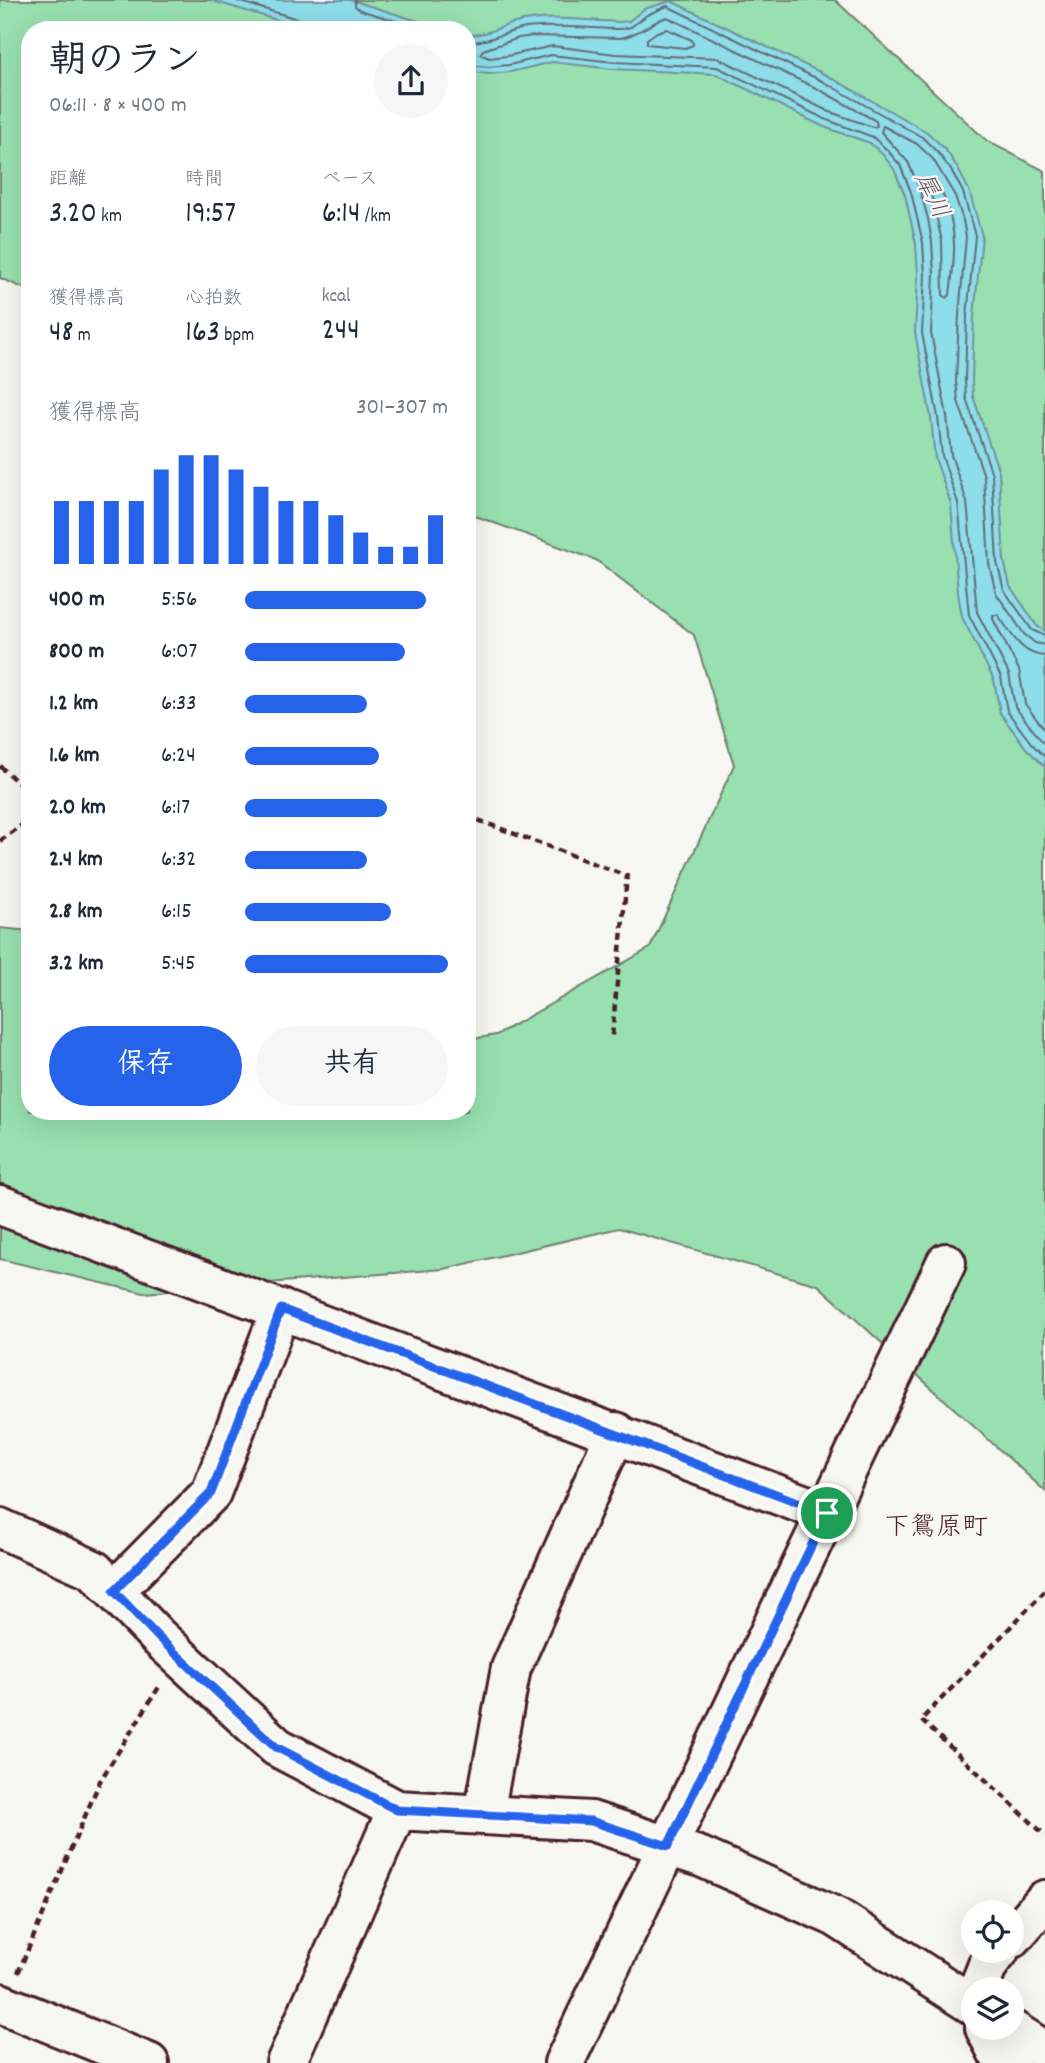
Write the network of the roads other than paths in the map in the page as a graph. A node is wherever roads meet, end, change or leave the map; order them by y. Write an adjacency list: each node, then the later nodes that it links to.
1 (0, 1205): 3 (street)
2 (946, 1263): 5 (street)
3 (281, 1309): 4 (street); 7 (street)
4 (616, 1433): 5 (street); 9 (street)
5 (827, 1513): 10 (street)
6 (0, 1528): 7 (street)
7 (114, 1591): 8 (street)
8 (397, 1810): 9 (street); 19 (street)
9 (484, 1815): 10 (street)
10 (668, 1846): 13 (street); 20 (street)
11 (1045, 1900): 12 (street)
12 (1024, 1924)
13 (961, 1996)
14 (2, 2004): 18 (street)
15 (1024, 2037): 17 (street)
16 (991, 2040): 21 (street)
17 (1045, 2050)
18 (149, 2063)
19 (286, 2063)
20 (564, 2063)
21 (1010, 2063)

